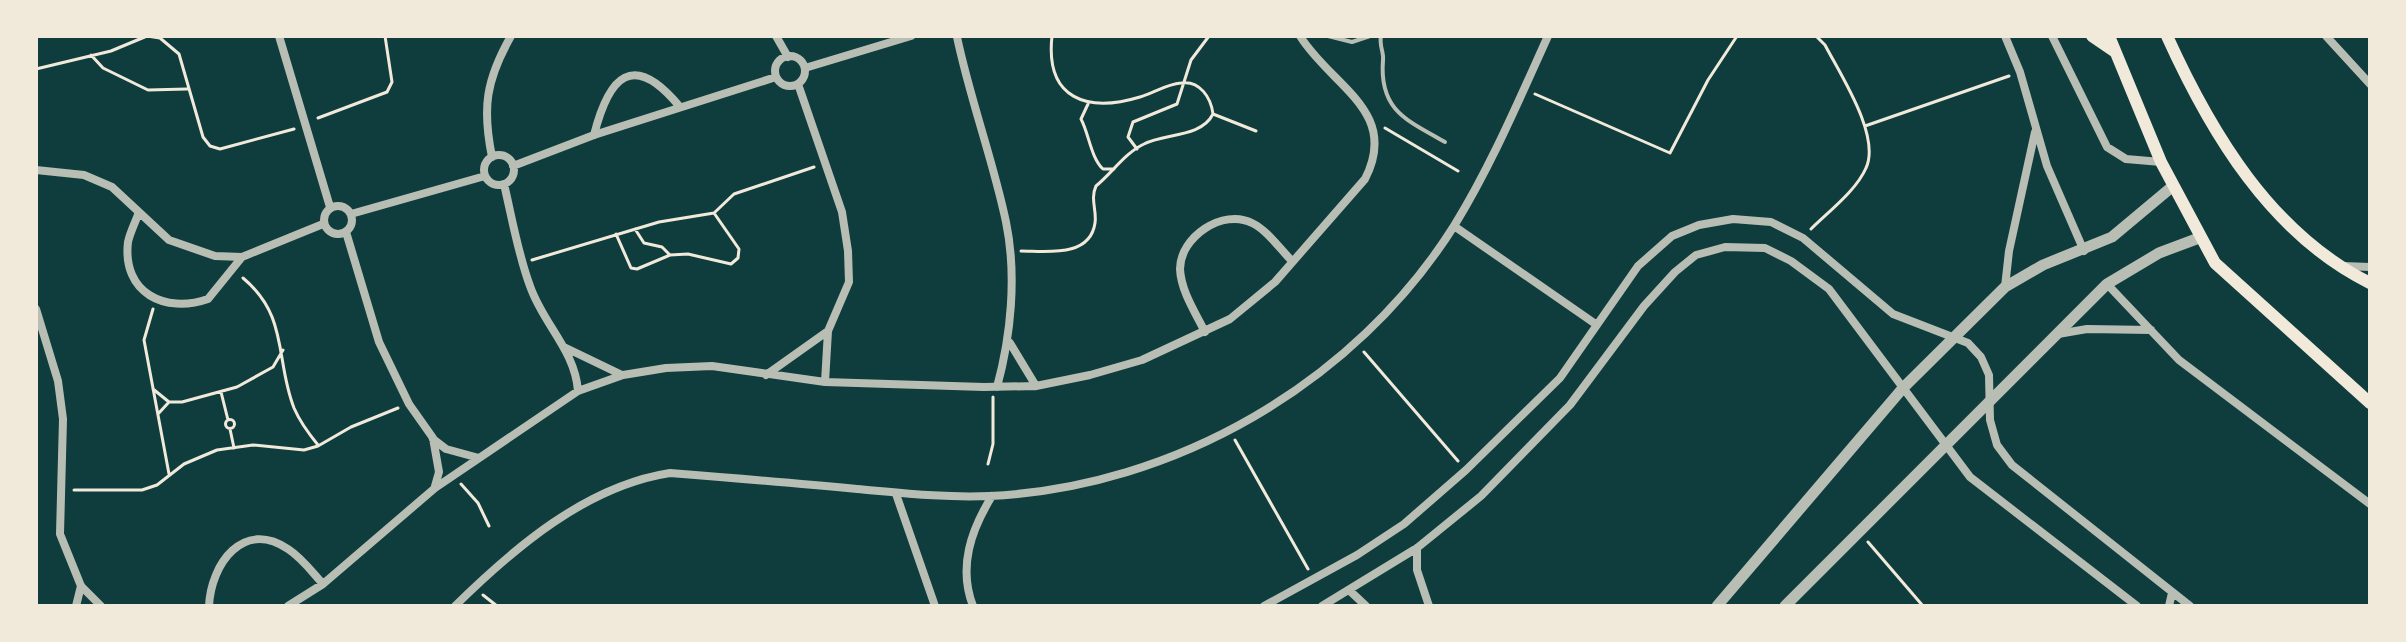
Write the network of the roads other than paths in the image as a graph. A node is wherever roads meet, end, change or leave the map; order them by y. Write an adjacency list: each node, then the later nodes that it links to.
1 (279, 36): 35 (street)
2 (511, 36): 28 (street)
3 (776, 36): 19 (street)
4 (911, 36): 20 (street)
5 (944, 36): 6 (street)
6 (958, 36): 57 (street)
7 (1300, 36): 44 (street)
8 (1328, 36): 9 (lane)
9 (1370, 36)
10 (1381, 36): 27 (lane)
11 (1548, 36): 39 (street)
12 (2005, 36): 25 (street)
13 (2052, 36): 29 (street)
14 (2092, 36): 18 (main road)
15 (2109, 36): 18 (main road)
16 (2167, 36): 45 (main road)
17 (2326, 36): 23 (street)
18 (2114, 51): 29 (main road)
19 (788, 57): 20 (street); 21 (street)
20 (805, 68): 22 (street)
21 (776, 77): 22 (street); 24 (street)
22 (798, 84): 53 (street)
23 (2370, 84)
24 (680, 107): 26 (street); 26 (street)
25 (2036, 127): 42 (street); 49 (street)
26 (594, 135): 30 (street)
27 (1445, 142)
28 (492, 157): 30 (street); 32 (street)
29 (2161, 162): 34 (main road)
30 (513, 166): 33 (street)
31 (36, 170): 36 (street)
32 (485, 176): 33 (street); 37 (street)
33 (504, 184): 58 (street)
34 (2173, 186): 41 (main road); 42 (street)
35 (330, 207): 37 (street); 38 (street)
36 (139, 212): 43 (street); 43 (street)
37 (351, 214): 40 (street)
38 (323, 224): 40 (street); 43 (street)
39 (1454, 226): 51 (street); 73 (street)
40 (346, 232): 68 (street)
41 (2199, 238): 48 (street); 67 (main road)
42 (2084, 251): 49 (street)
43 (242, 257)
44 (1292, 261): 54 (street); 54 (street)
45 (2340, 266): 46 (street); 47 (main road)
46 (2370, 267)
47 (2370, 283)
48 (2107, 284): 52 (street); 55 (street)
49 (2005, 287): 56 (street)
50 (36, 309): 77 (street)
51 (1597, 325): 56 (street); 87 (street)
52 (2151, 330): 55 (street); 74 (street)
53 (828, 331): 60 (street); 61 (street)
54 (1205, 332): 62 (street)
55 (2058, 334): 66 (street)
56 (1952, 336): 64 (street); 66 (street)
57 (1009, 340): 62 (street); 63 (street)
58 (565, 347): 59 (street); 65 (street)
59 (623, 375): 60 (street); 65 (street)
60 (766, 375): 61 (street)
61 (825, 382): 63 (street)
62 (1036, 386): 63 (street)
63 (995, 387)
64 (1903, 388): 69 (street); 75 (street); 91 (street)
65 (578, 391): 70 (street)
66 (1992, 397): 69 (street); 79 (street)
67 (2370, 403)
68 (433, 438): 70 (street); 71 (street)
69 (1947, 446): 92 (street); 93 (street)
70 (479, 458): 71 (street)
71 (435, 488): 76 (street)
72 (896, 494): 73 (street); 84 (street); 85 (street)
73 (992, 496): 86 (street)
74 (2370, 504)
75 (1417, 548): 78 (street); 90 (street)
76 (323, 584): 82 (street); 83 (street)
77 (81, 586): 80 (street); 81 (street)
78 (1350, 591): 88 (street); 89 (street)
79 (2172, 593): 94 (street); 95 (street)
80 (76, 606)
81 (101, 606)
82 (209, 606)
83 (288, 606)
84 (455, 606)
85 (935, 606)
86 (973, 606)
87 (1264, 606)
88 (1322, 606)
89 (1366, 606)
90 (1429, 606)
91 (1717, 606)
92 (1785, 606)
93 (2137, 606)
94 (2169, 606)
95 (2190, 606)

